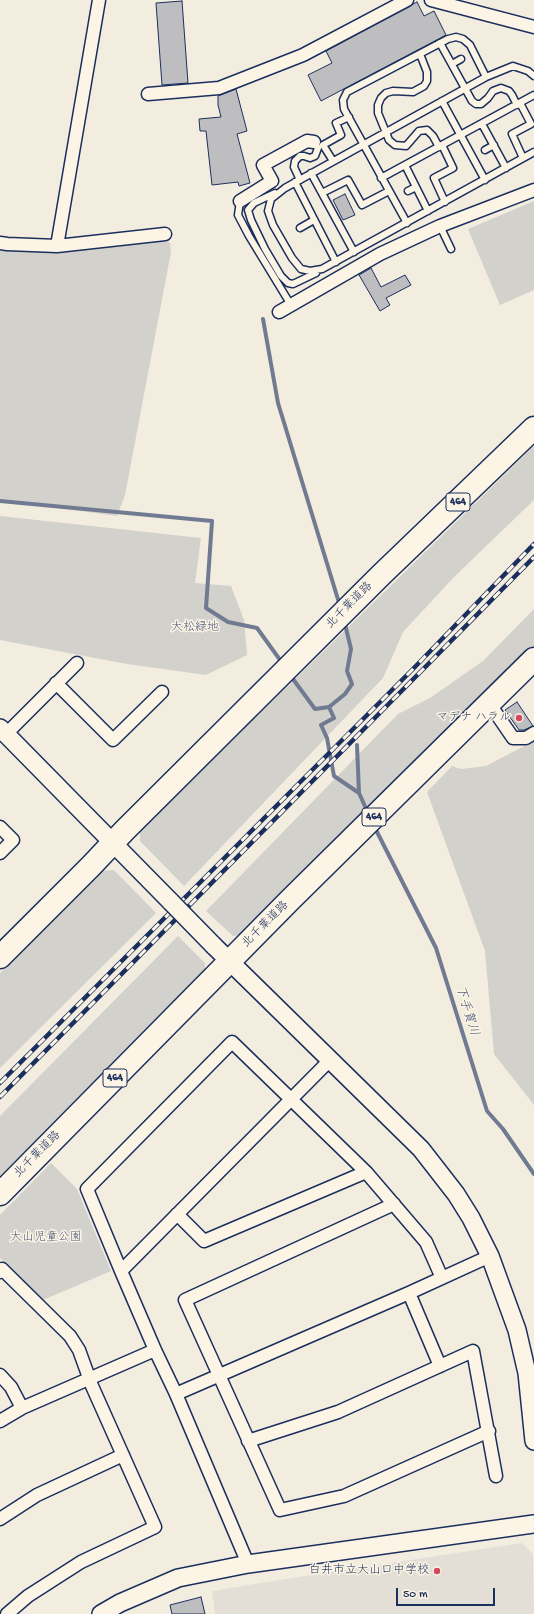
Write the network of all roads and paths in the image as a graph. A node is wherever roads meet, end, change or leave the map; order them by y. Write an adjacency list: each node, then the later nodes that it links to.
1 (99, 0): 49 (street)
2 (407, 0): 12 (street)
3 (431, 0): 4 (street)
4 (534, 27)
5 (440, 43): 6 (lane); 8 (lane); 10 (lane)
6 (420, 54): 16 (lane); 18 (lane)
7 (461, 59): 8 (lane)
8 (452, 64): 11 (lane)
9 (534, 76): 10 (lane)
10 (486, 77): 11 (lane)
11 (465, 89): 14 (lane); 15 (lane)
12 (148, 94)
13 (534, 95): 15 (lane)
14 (442, 101): 18 (lane); 19 (lane)
15 (518, 104): 17 (lane); 26 (lane)
16 (349, 117): 21 (lane); 27 (lane)
17 (482, 124): 19 (lane); 22 (lane)
18 (386, 132): 21 (lane); 23 (lane)
19 (461, 135): 23 (lane); 32 (lane)
20 (314, 142): 33 (lane); 40 (street)
21 (364, 144): 27 (lane); 31 (lane)
22 (494, 145): 24 (lane); 29 (lane)
23 (440, 146): 28 (lane); 41 (lane)
24 (485, 150)
25 (534, 152): 26 (lane)
26 (523, 158): 29 (lane)
27 (333, 161): 30 (lane)
28 (405, 165): 31 (lane); 34 (lane)
29 (506, 168): 32 (lane)
30 (311, 173): 33 (lane); 39 (lane)
31 (381, 178): 37 (lane)
32 (485, 180): 41 (lane)
33 (297, 181): 35 (lane); 43 (lane)
34 (416, 187): 38 (lane); 42 (lane)
35 (285, 188): 53 (lane); 53 (lane)
36 (534, 190): 45 (street)
37 (390, 191): 39 (lane); 44 (lane)
38 (408, 191)
39 (322, 193): 51 (lane)
40 (240, 201): 54 (lane)
41 (445, 202): 42 (lane)
42 (428, 211): 44 (lane)
43 (314, 220): 46 (lane); 52 (lane)
44 (407, 223): 51 (lane)
45 (440, 226): 50 (lane); 54 (street)
46 (300, 228)
47 (165, 234): 49 (street)
48 (0, 243): 49 (street)
49 (56, 246)
50 (451, 250)
51 (354, 252): 52 (lane)
52 (336, 262): 53 (lane)
53 (322, 269)
54 (291, 305): 55 (street)
55 (279, 312)
56 (534, 428): 65 (highway, 北千葉道路 / 464)
57 (534, 659): 61 (highway, 北千葉道路 / 464)
58 (78, 663): 59 (street)
59 (56, 683): 60 (street); 63 (street)
60 (162, 692)
61 (489, 703): 62 (street); 68 (highway, 北千葉道路 / 464)
62 (534, 733)
63 (2, 734): 65 (street)
64 (0, 827): 66 (street)
65 (120, 850): 67 (highway, 北千葉道路 / 464); 68 (street, bridge)
66 (0, 854)
67 (0, 957)
68 (230, 962): 69 (street); 72 (highway, 北千葉道路 / 464)
69 (330, 1060): 70 (street); 75 (street)
70 (291, 1099): 71 (street); 74 (street); 76 (street)
71 (366, 1172): 73 (street); 74 (street)
72 (0, 1194)
73 (394, 1204): 78 (street); 82 (street)
74 (177, 1214): 76 (street)
75 (490, 1256): 78 (street); 90 (street)
76 (121, 1271): 80 (street)
77 (0, 1272): 84 (street)
78 (442, 1278): 79 (street)
79 (408, 1293): 81 (street); 82 (street)
80 (155, 1350): 84 (street); 85 (street)
81 (440, 1366): 88 (street); 89 (street)
82 (218, 1375): 85 (street); 89 (street)
83 (0, 1376): 86 (street)
84 (90, 1380): 86 (street); 91 (street)
85 (176, 1394): 95 (street)
86 (22, 1408): 87 (street)
87 (0, 1422)
88 (489, 1431): 89 (street); 92 (street)
89 (248, 1441)
90 (534, 1441)
91 (123, 1455): 93 (street); 96 (street)
92 (496, 1476)
93 (0, 1519)
94 (534, 1524): 95 (street)
95 (248, 1564): 97 (street)
96 (7, 1614)
97 (101, 1614)

